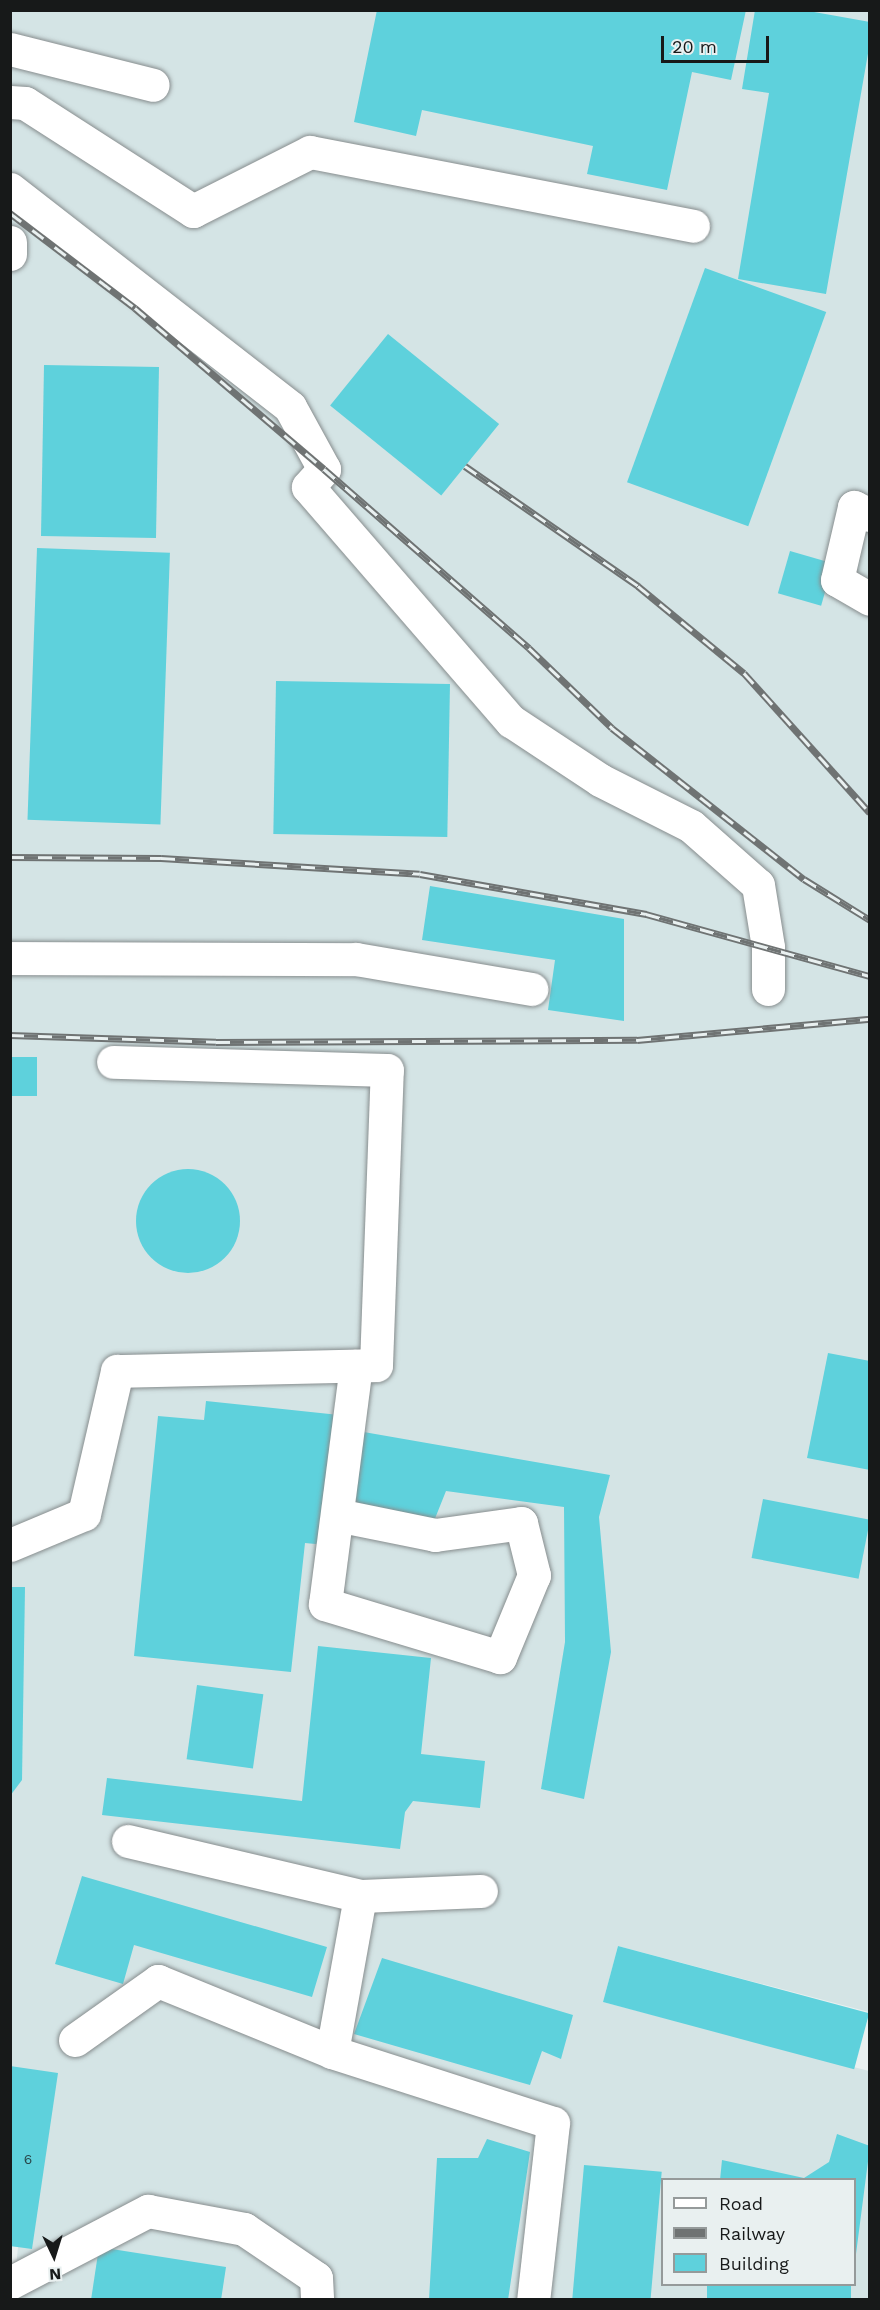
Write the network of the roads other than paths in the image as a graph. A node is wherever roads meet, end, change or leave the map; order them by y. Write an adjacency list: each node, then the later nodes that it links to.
1 (10, 49): 2 (lane)
2 (153, 86)
3 (10, 102): 5 (lane)
4 (10, 189): 11 (lane)
5 (693, 226)
6 (10, 242): 7 (lane)
7 (10, 254)
8 (870, 515): 9 (lane)
9 (870, 599)
10 (10, 958): 12 (lane)
11 (768, 989)
12 (531, 990)
13 (113, 1062): 14 (lane)
14 (356, 1366): 15 (lane); 16 (lane)
15 (337, 1515): 15 (lane)
16 (10, 1545)
17 (128, 1841): 19 (lane)
18 (481, 1891): 19 (lane)
19 (360, 1896): 21 (lane)
20 (75, 2040): 21 (lane)
21 (332, 2052): 24 (lane)
22 (10, 2283): 23 (lane)
23 (317, 2300)
24 (533, 2300)

